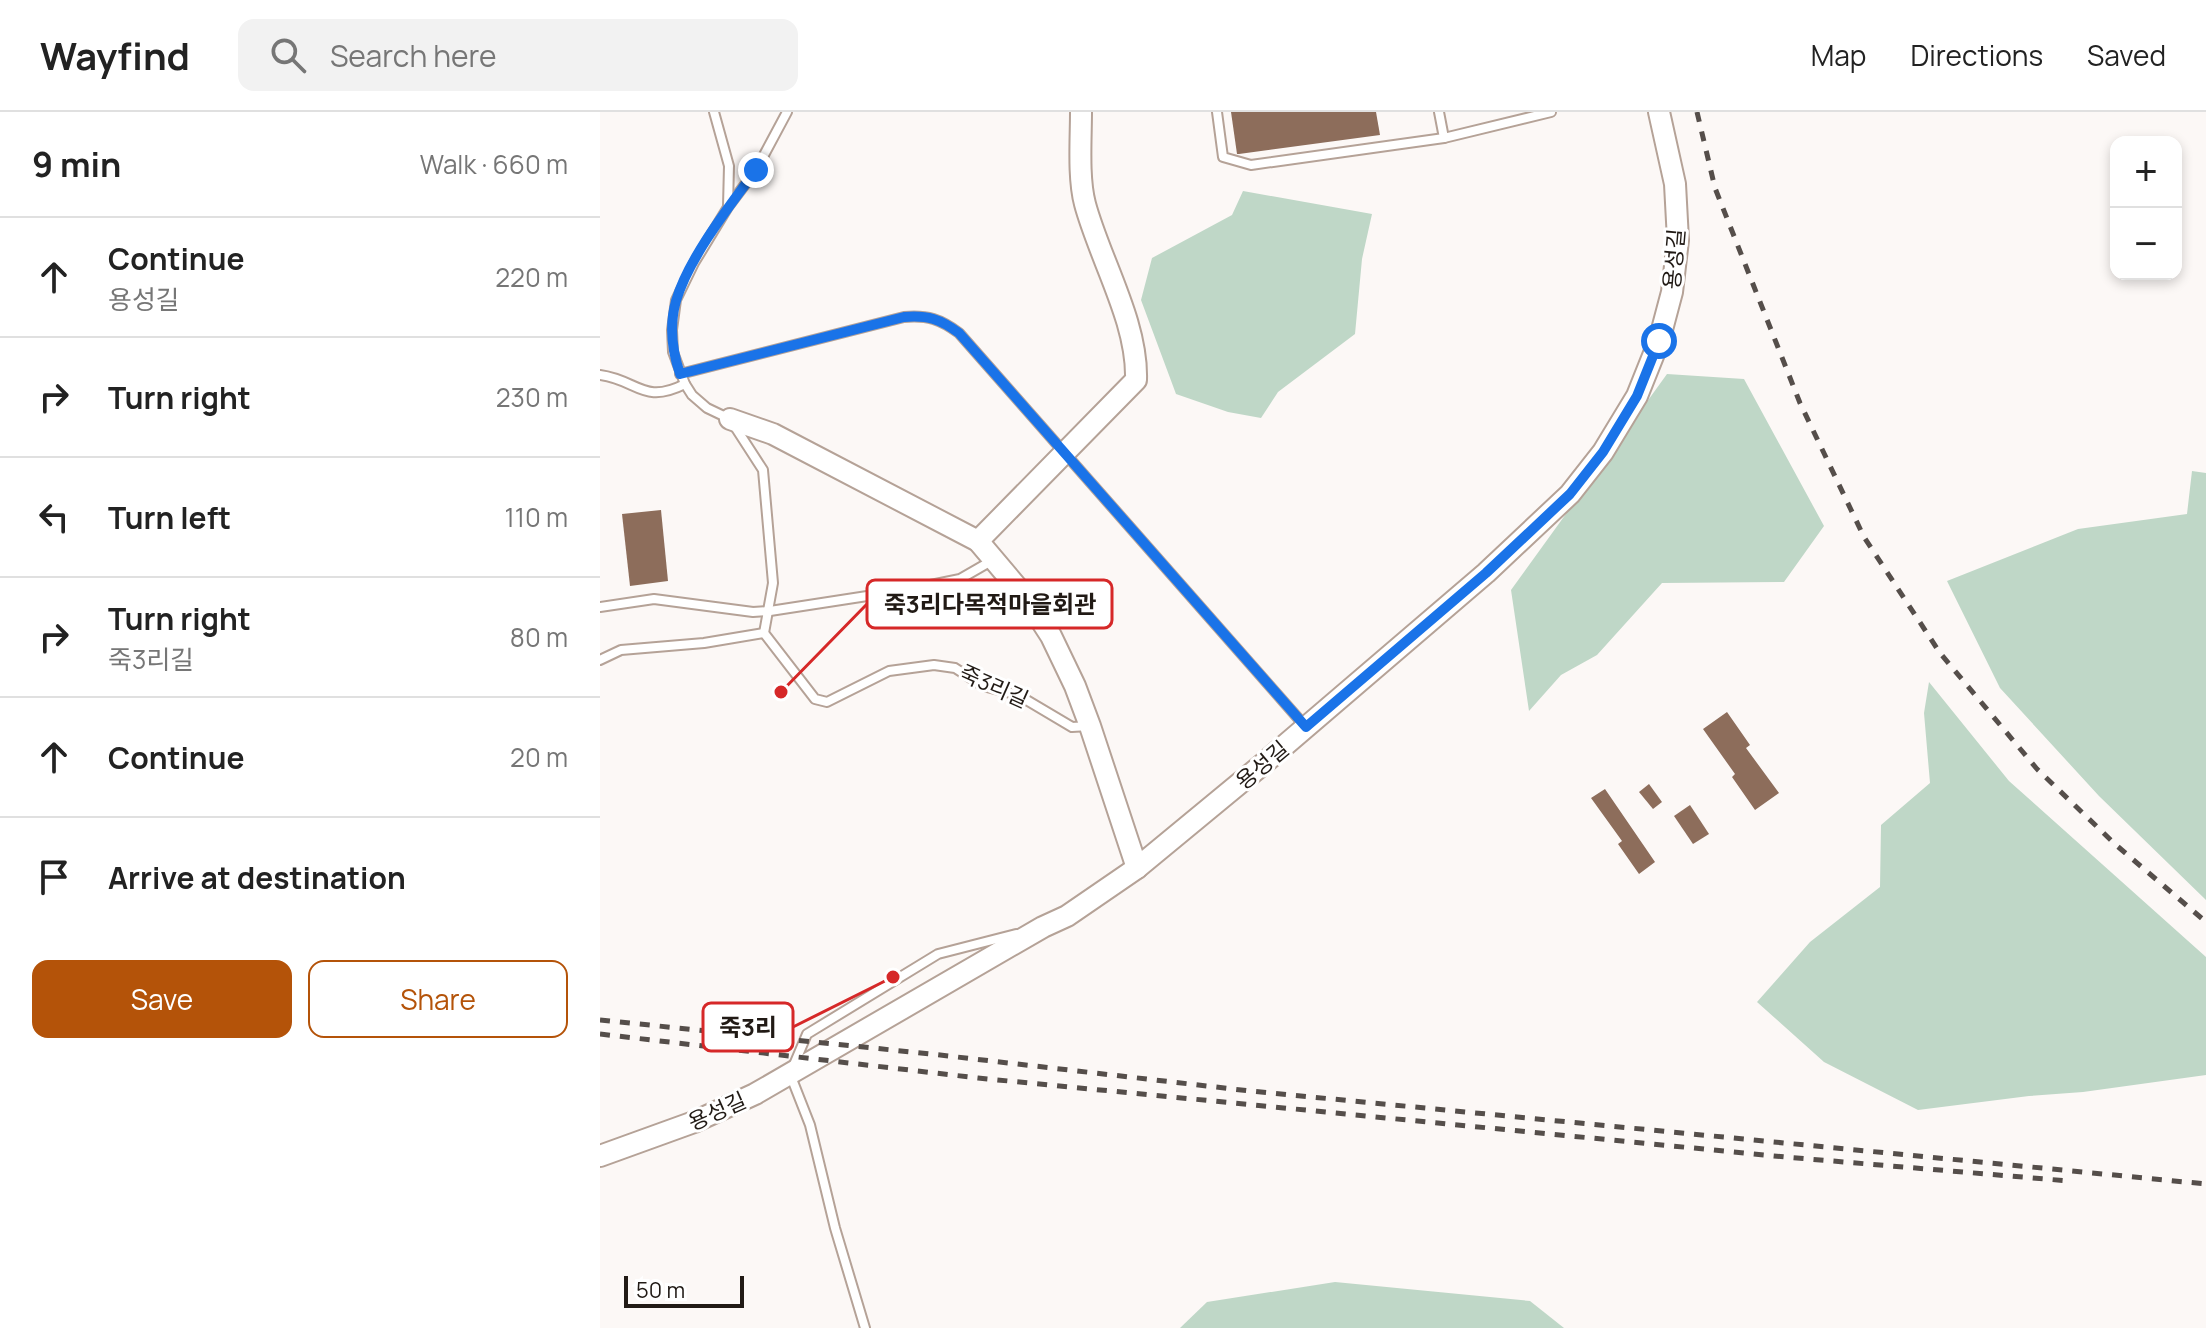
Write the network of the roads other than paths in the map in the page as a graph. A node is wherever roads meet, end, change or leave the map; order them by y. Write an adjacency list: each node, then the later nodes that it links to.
1 (714, 112): 9 (lane)
2 (787, 112): 9 (lane)
3 (1081, 112): 14 (street)
4 (1217, 112): 8 (lane)
5 (1439, 112): 8 (lane)
6 (1551, 112): 8 (lane)
7 (1659, 112): 22 (street, 용성길)
8 (1444, 138)
9 (728, 207): 10 (lane)
10 (680, 374): 12 (lane); 14 (lane)
11 (600, 375): 12 (lane)
12 (685, 384): 13 (lane)
13 (730, 419): 15 (street); 18 (lane)
14 (1066, 452): 15 (street); 22 (lane)
15 (978, 541): 16 (street)
16 (994, 559): 18 (lane); 21 (street)
17 (600, 607): 18 (lane)
18 (770, 611): 19 (lane)
19 (764, 633): 20 (lane); 21 (lane, 죽3리길)
20 (600, 660)
21 (1090, 726): 23 (street)
22 (1306, 727): 23 (street, 용성길)
23 (1137, 868): 24 (street, 용성길)
24 (1043, 927): 25 (street, 용성길); 25 (lane)
25 (790, 1074): 26 (street, 용성길); 27 (lane)
26 (600, 1156)
27 (865, 1328)

